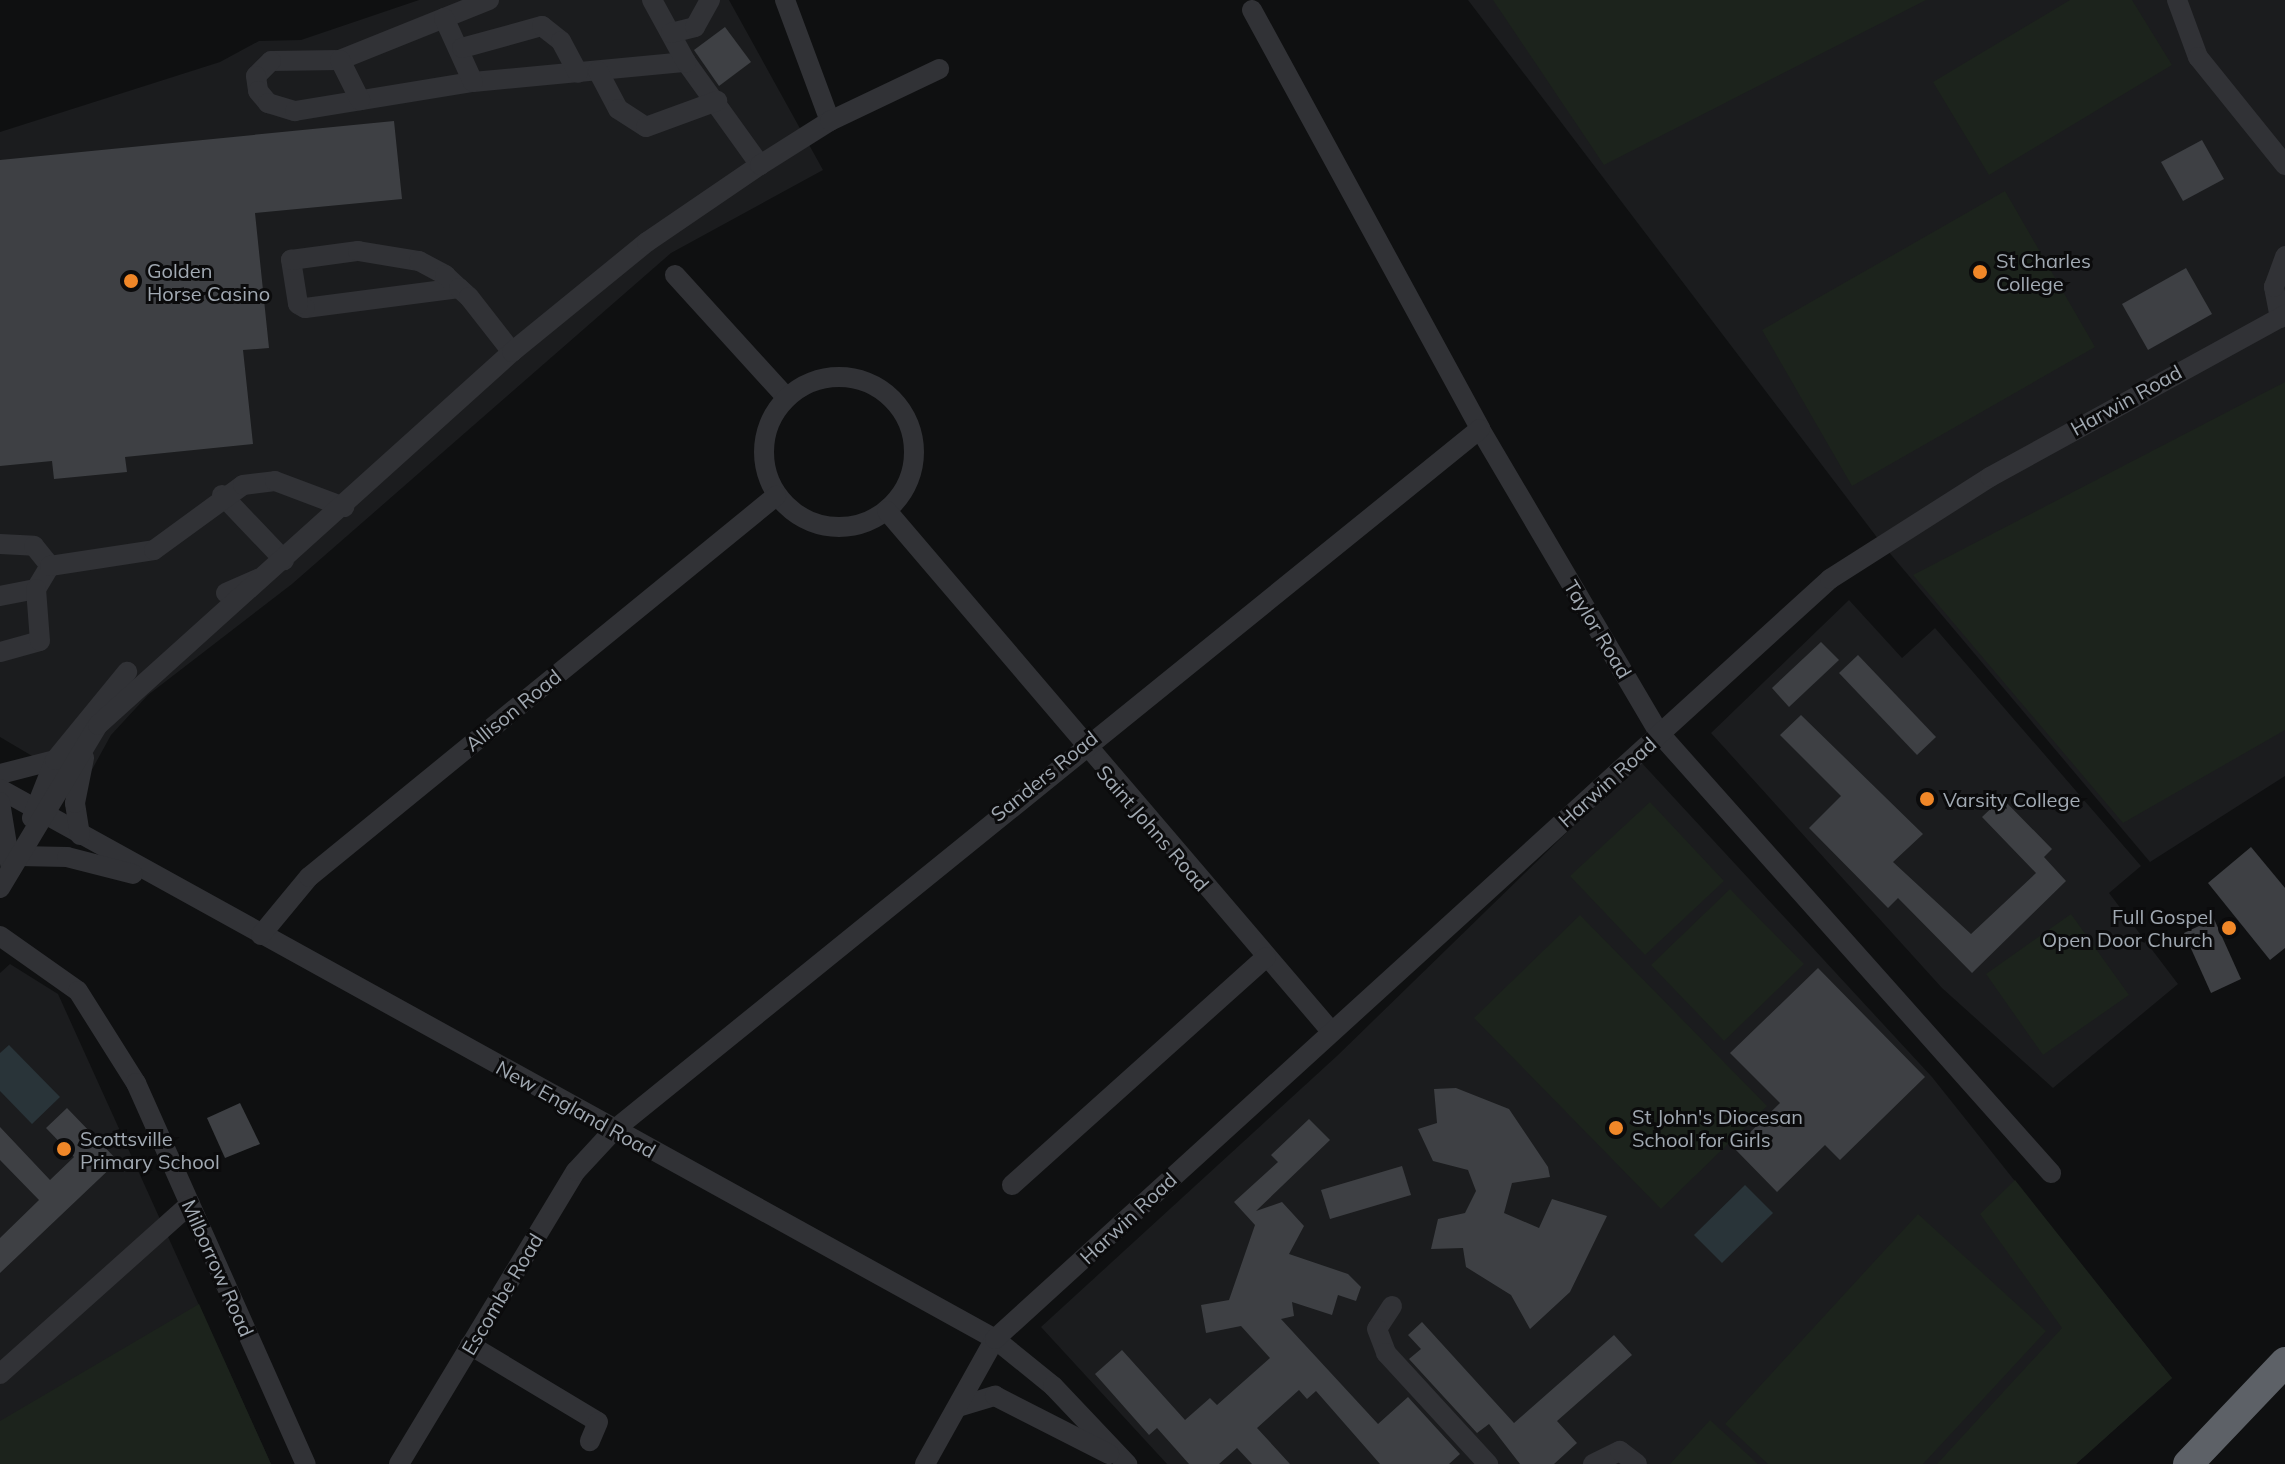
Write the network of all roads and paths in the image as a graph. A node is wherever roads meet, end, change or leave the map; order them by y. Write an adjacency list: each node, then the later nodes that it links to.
1 (489, 0): 7 (street)
2 (652, 0): 8 (street)
3 (710, 0): 8 (street)
4 (785, 0): 17 (street)
5 (2177, 0): 19 (street)
6 (1252, 10): 26 (street, Taylor Road)
7 (444, 18): 9 (street); 10 (street)
8 (671, 33): 11 (street)
9 (462, 48): 13 (street); 14 (street)
10 (340, 60): 15 (street); 15 (street)
11 (686, 62): 13 (street); 16 (street)
12 (939, 69): 17 (street)
13 (588, 72): 14 (street); 16 (street)
14 (473, 82): 15 (street)
15 (360, 100)
16 (717, 101): 18 (street)
17 (830, 121): 18 (street)
18 (760, 165): 24 (street)
19 (2285, 165)
20 (2285, 256): 23 (street)
21 (675, 275): 25 (street)
22 (459, 288): 22 (street); 24 (street)
23 (2283, 317): 40 (street, Harwin Road)
24 (512, 352): 29 (street)
25 (786, 397): 28 (street); 30 (street)
26 (1480, 429): 40 (street, Taylor Road); 41 (street, Sanders Road)
27 (222, 495): 29 (street); 32 (street); 33 (street)
28 (776, 496): 30 (street); 51 (street, Allison Road)
29 (344, 507): 33 (street)
30 (887, 511): 41 (street, Saint Johns Road)
31 (0, 544): 32 (street)
32 (50, 566): 34 (street)
33 (276, 567): 35 (street); 39 (street)
34 (36, 589): 36 (street); 37 (street)
35 (226, 593)
36 (0, 596)
37 (0, 652)
38 (127, 672): 42 (street)
39 (98, 725): 46 (street); 47 (street)
40 (1660, 734): 54 (street, Harwin Road); 56 (street, Taylor Road)
41 (1081, 745): 53 (street, Saint Johns Road); 55 (street, Sanders Road)
42 (55, 760): 43 (street); 46 (street)
43 (0, 774)
44 (0, 789): 46 (street, New England Road)
45 (0, 802): 48 (street)
46 (37, 818): 47 (street, New England Road); 48 (street)
47 (80, 835): 50 (street, New England Road)
48 (15, 862): 49 (street); 50 (street)
49 (0, 888)
50 (178, 890): 51 (street, New England Road)
51 (261, 935): 55 (street, New England Road)
52 (0, 936): 58 (street, Milborrow Road)
53 (1266, 957): 54 (street, Saint Johns Road); 57 (street)
54 (1331, 1031): 60 (street, Harwin Road)
55 (614, 1130): 60 (street, New England Road); 61 (street, Escombe Road)
56 (2051, 1173)
57 (1012, 1185)
58 (190, 1204): 63 (street); 67 (street, Milborrow Road)
59 (1392, 1306): 71 (street)
60 (995, 1339): 65 (street, Harwin Road); 70 (street, New England Road)
61 (470, 1345): 66 (street); 68 (street, Escombe Road)
62 (2285, 1362): 74 (highway)
63 (0, 1374)
64 (2285, 1377): 75 (highway)
65 (958, 1407): 69 (street, Harwin Road); 70 (street)
66 (590, 1441)
67 (306, 1464)
68 (399, 1464)
69 (925, 1464)
70 (1126, 1464)
71 (1488, 1464)
72 (1593, 1464): 73 (street)
73 (1637, 1464)
74 (2188, 1464)
75 (2205, 1464)

